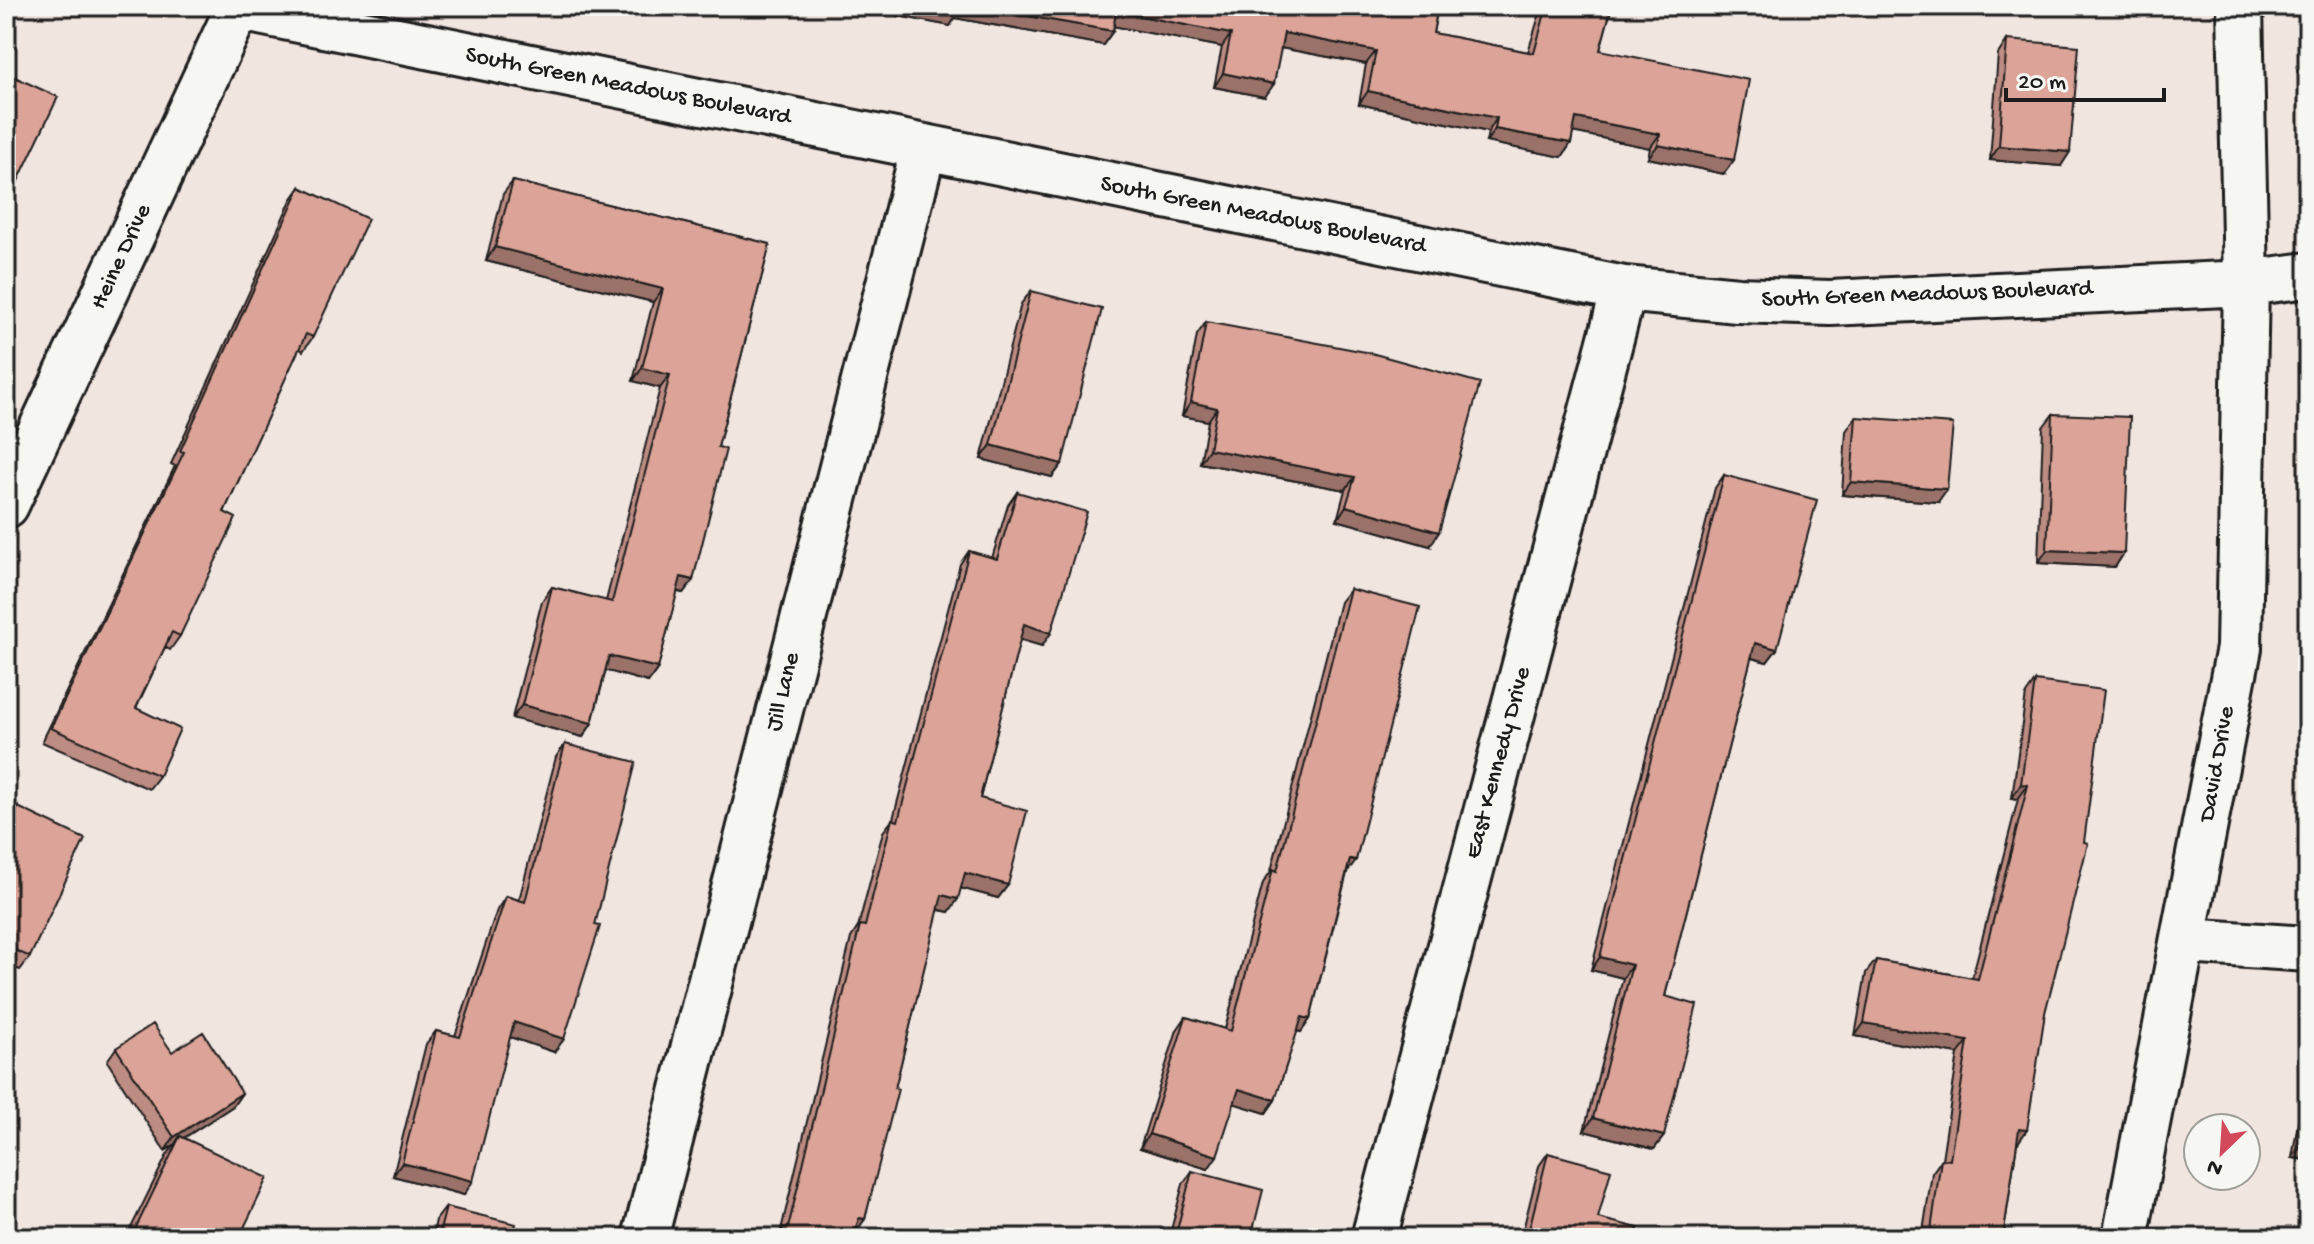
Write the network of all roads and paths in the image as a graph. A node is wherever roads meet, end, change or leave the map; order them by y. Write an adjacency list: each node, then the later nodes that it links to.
1 (2240, 6): 5 (street, David Drive)
2 (236, 7): 3 (street, South Green Meadows Boulevard); 7 (street, Heine Drive)
3 (924, 147): 6 (street, South Green Meadows Boulevard); 10 (street, Jill Lane)
4 (2308, 275): 5 (street, South Green Meadows Boulevard)
5 (2246, 283): 6 (street, South Green Meadows Boulevard); 8 (street, David Drive)
6 (1624, 289): 11 (street, East Kennedy Drive)
7 (6, 505)
8 (2185, 941): 9 (street); 12 (street, David Drive)
9 (2308, 949)
10 (645, 1238)
11 (1374, 1238)
12 (2125, 1238)

